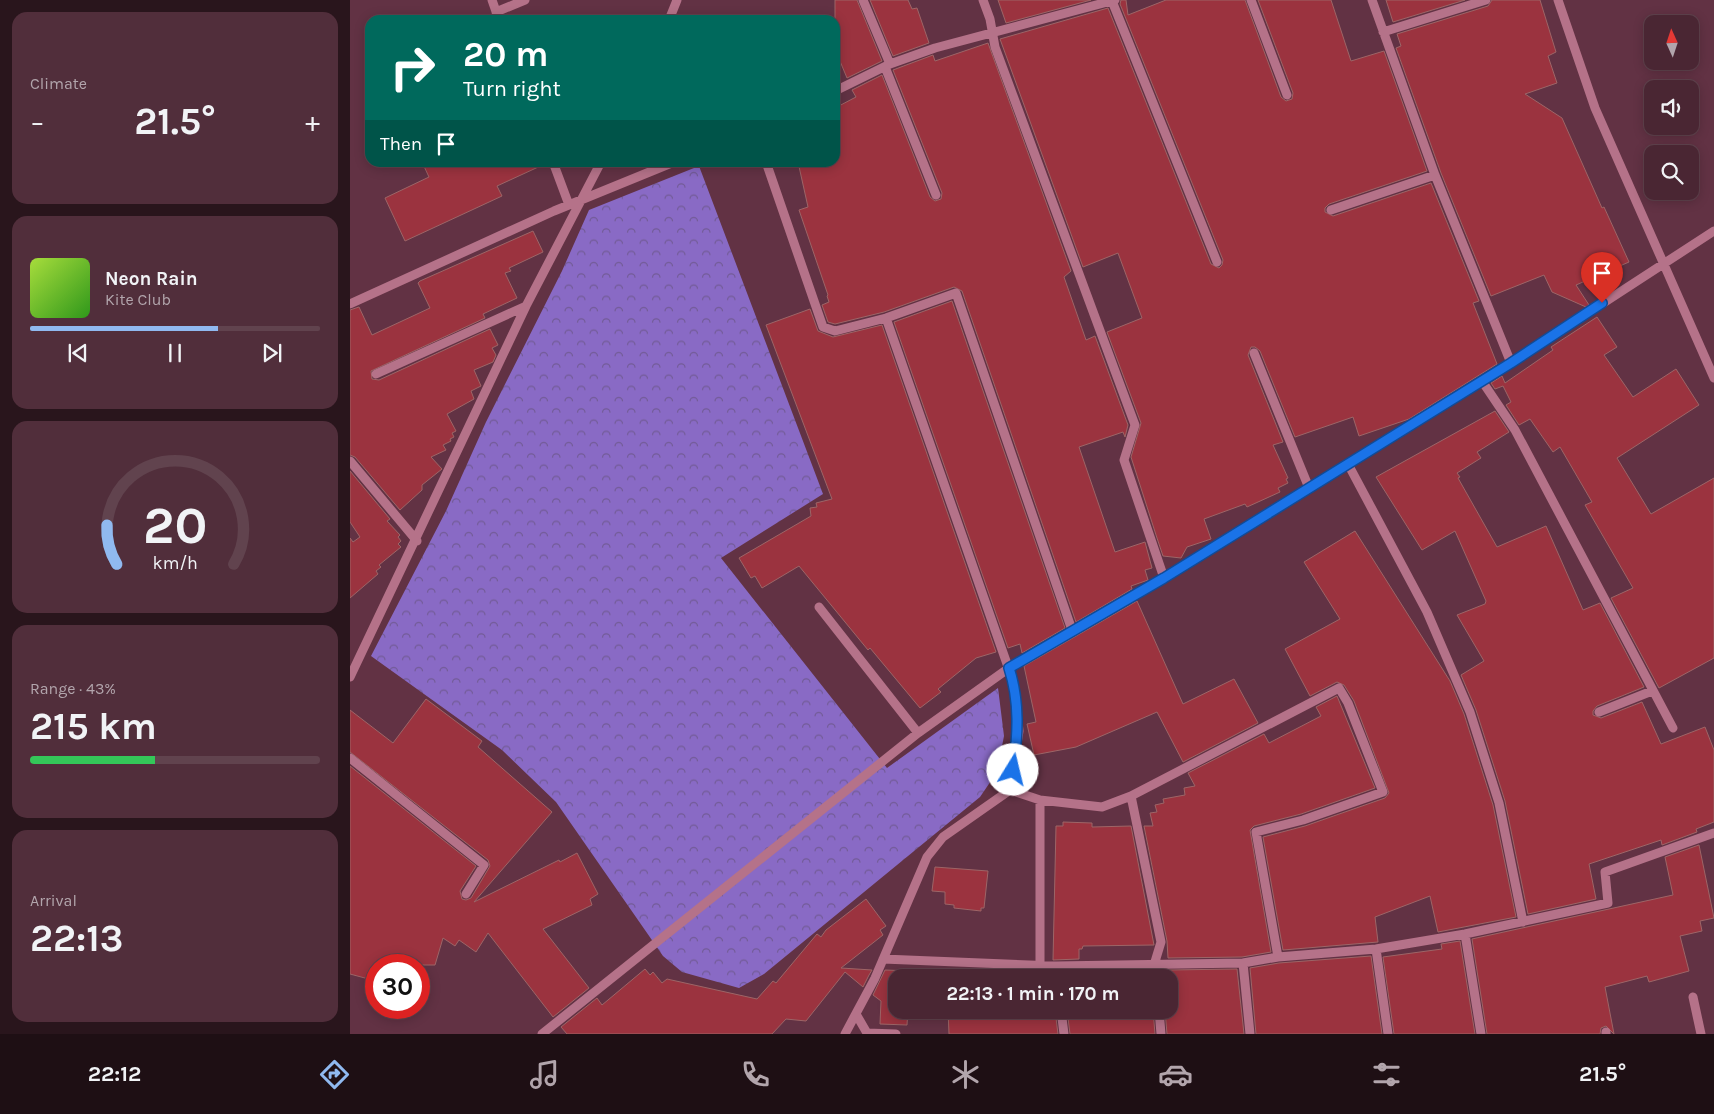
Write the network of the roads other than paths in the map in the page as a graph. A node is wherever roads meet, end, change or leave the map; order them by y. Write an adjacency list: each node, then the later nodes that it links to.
1 (492, 0): 11 (street)
2 (524, 0): 12 (street)
3 (677, 0): 13 (street)
4 (863, 0): 16 (street)
5 (983, 0): 15 (street)
6 (1251, 0): 18 (street)
7 (1372, 0): 14 (street)
8 (1486, 0): 14 (street)
9 (1558, 0): 30 (street)
10 (1113, 1): 15 (street); 29 (street)
11 (498, 15)
12 (500, 15)
13 (671, 15)
14 (1383, 32): 23 (street)
15 (993, 34): 16 (street); 43 (street)
16 (888, 65): 17 (street); 24 (street)
17 (840, 89)
18 (1288, 95)
19 (555, 167): 26 (street)
20 (597, 167): 25 (street)
21 (662, 167): 25 (street)
22 (768, 167): 33 (street)
23 (1435, 175): 27 (street); 35 (street)
24 (936, 195)
25 (579, 200): 26 (street); 32 (street)
26 (569, 205): 31 (street)
27 (1331, 210)
28 (1714, 231): 30 (street)
29 (1217, 262)
30 (1663, 264): 35 (street); 37 (street)
31 (350, 304)
32 (526, 306): 36 (street); 42 (street)
33 (886, 318): 45 (street); 46 (street)
34 (1254, 353): 41 (street)
35 (1511, 363): 38 (street)
36 (376, 374)
37 (1714, 378)
38 (1482, 381): 40 (street); 48 (street)
39 (350, 461): 42 (street)
40 (1348, 464): 41 (street); 58 (street)
41 (1309, 488): 43 (street)
42 (416, 541): 47 (street)
43 (1164, 578): 45 (street)
44 (818, 607): 51 (street)
45 (1072, 630): 46 (street)
46 (1009, 668): 51 (street); 53 (street)
47 (350, 677)
48 (1652, 691): 49 (street); 50 (street)
49 (1600, 712)
50 (1673, 728)
51 (918, 733): 73 (street)
52 (350, 758): 57 (street)
53 (1010, 790): 55 (street); 62 (street)
54 (1131, 796): 55 (street); 61 (street); 64 (street)
55 (1040, 800): 65 (street)
56 (1714, 833): 58 (street)
57 (466, 894)
58 (1522, 922): 59 (street)
59 (1464, 934): 60 (street); 80 (street)
60 (1376, 949): 61 (street); 79 (street)
61 (1278, 956): 63 (street)
62 (883, 959): 65 (street); 70 (street)
63 (1243, 963): 64 (street); 78 (street)
64 (1154, 964): 66 (street); 68 (street)
65 (1040, 966): 66 (street)
66 (1056, 966): 67 (street)
67 (1056, 969)
68 (1155, 969)
69 (1692, 997): 81 (street)
70 (856, 1014): 74 (street); 75 (street)
71 (1062, 1019): 76 (street)
72 (1160, 1019): 77 (street)
73 (542, 1034)
74 (845, 1034)
75 (896, 1034)
76 (1064, 1034)
77 (1161, 1034)
78 (1250, 1034)
79 (1388, 1034)
80 (1481, 1034)
81 (1701, 1034)

